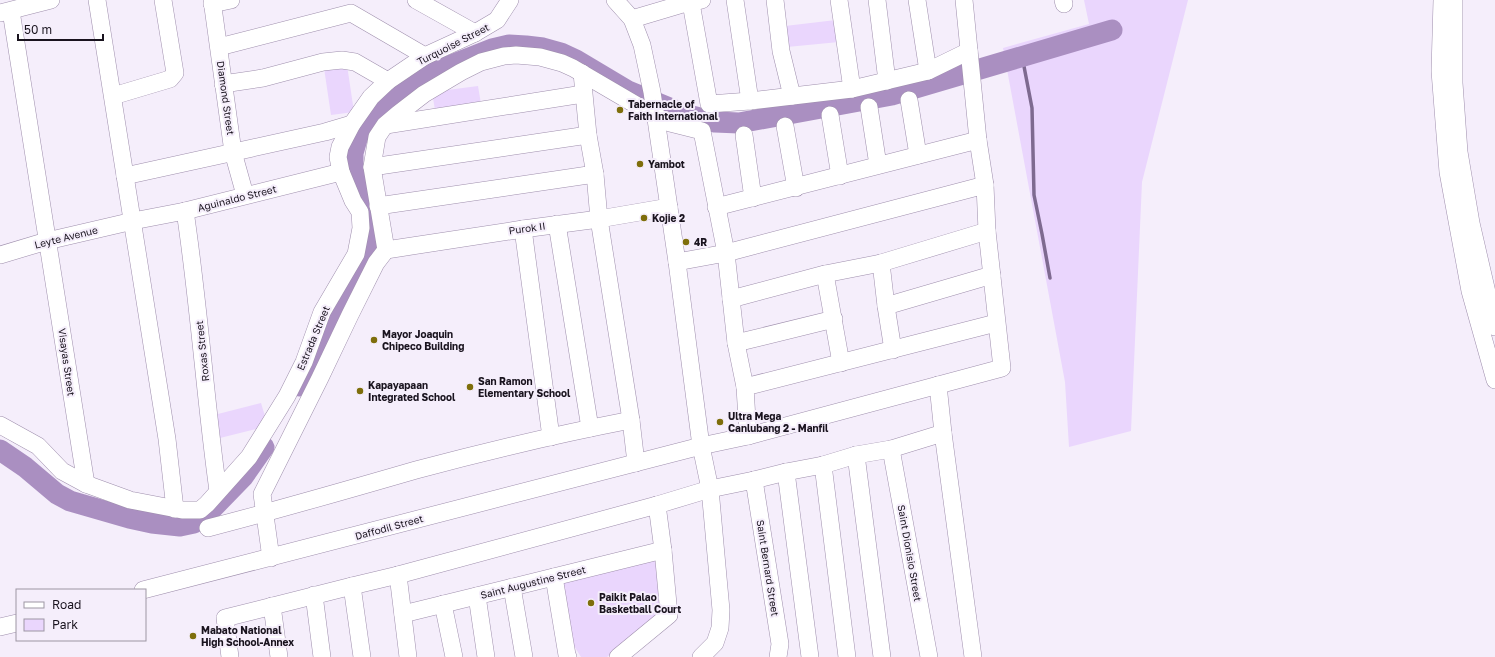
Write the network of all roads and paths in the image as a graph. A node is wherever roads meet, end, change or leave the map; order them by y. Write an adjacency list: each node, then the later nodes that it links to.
1 (51, 0): 18 (street)
2 (97, 0): 31 (street)
3 (163, 0): 31 (street)
4 (231, 0): 16 (street)
5 (416, 0): 20 (street)
6 (509, 0): 20 (street, Turquoise Street)
7 (615, 0): 19 (street)
8 (735, 0): 34 (street)
9 (776, 0): 32 (street)
10 (839, 0): 29 (street)
11 (877, 0): 27 (street)
12 (917, 0): 24 (street)
13 (964, 0): 22 (street)
14 (1442, 0): 81 (street)
15 (1454, 0): 77 (street)
16 (212, 2): 21 (street, Diamond Street)
17 (688, 2): 19 (street); 34 (street)
18 (5, 12): 65 (street, Visayas Street)
19 (632, 19): 35 (street)
20 (475, 33): 23 (street, Turquoise Street)
21 (219, 47): 23 (street); 28 (street, Diamond Street)
22 (969, 55): 24 (street); 43 (street)
23 (425, 56): 26 (street, Turquoise Street)
24 (928, 71): 27 (street)
25 (582, 73): 30 (street); 35 (street); 39 (street)
26 (388, 81): 28 (street); 38 (street, Turquoise Street)
27 (887, 81): 29 (street)
28 (223, 84): 44 (street, Diamond Street)
29 (852, 89): 32 (street)
30 (583, 94): 39 (street); 42 (street)
31 (113, 96): 50 (street)
32 (792, 96): 34 (street)
33 (909, 100): 45 (street)
34 (750, 101)
35 (654, 104): 57 (street); 58 (street)
36 (869, 107): 46 (street)
37 (830, 115): 51 (street)
38 (352, 124): 44 (street); 48 (street, Estrada Street)
39 (385, 125): 47 (street)
40 (785, 126): 53 (street)
41 (744, 135): 55 (street)
42 (588, 136): 47 (street); 49 (street)
43 (978, 140): 45 (street); 52 (street)
44 (233, 152): 50 (street); 54 (street, Diamond Street)
45 (918, 155): 46 (street)
46 (878, 165): 51 (street)
47 (372, 167): 56 (street)
48 (341, 172): 54 (street, Aguinaldo Street); 99 (street, Estrada Street)
49 (595, 174): 56 (street); 60 (street)
50 (125, 176): 61 (street)
51 (840, 176): 53 (street)
52 (985, 185): 64 (street); 67 (street)
53 (796, 188): 55 (street)
54 (245, 195): 59 (street, Aguinaldo Street)
55 (753, 198): 58 (street)
56 (378, 206): 66 (street)
57 (669, 207): 60 (street, Purok II); 69 (street)
58 (716, 207): 67 (street)
59 (185, 211): 61 (street, Aguinaldo Street); 99 (street, Roxas Street)
60 (599, 219): 62 (street, Purok II); 84 (street)
61 (133, 221): 65 (street, Leyte Avenue); 101 (street)
62 (557, 224): 63 (street, Purok II); 86 (street)
63 (523, 229): 66 (street, Purok II); 89 (street)
64 (987, 231): 70 (street); 72 (street)
65 (47, 241): 68 (street, Leyte Avenue); 97 (street, Visayas Street)
66 (386, 250): 102 (street)
67 (726, 253): 69 (street); 73 (street)
68 (0, 254)
69 (677, 262): 90 (street)
70 (881, 263): 71 (street); 74 (street)
71 (825, 274): 73 (street); 75 (street)
72 (992, 275): 74 (street); 76 (street)
73 (731, 299): 78 (street)
74 (886, 306): 79 (street)
75 (834, 319): 78 (street); 80 (street)
76 (996, 323): 79 (street); 82 (street, Daffodil Street)
77 (1495, 327)
78 (736, 343): 83 (street)
79 (893, 350): 80 (street)
80 (841, 363): 83 (street)
81 (1495, 380)
82 (938, 385): 87 (street); 88 (street, Daffodil Street)
83 (745, 387): 88 (street)
84 (631, 420): 86 (street); 93 (street)
85 (0, 424): 97 (street, Estrada Street)
86 (590, 428): 89 (street)
87 (943, 433): 91 (street); 134 (street)
88 (748, 436): 90 (street, Daffodil Street)
89 (551, 437): 102 (street)
90 (701, 446): 93 (street, Daffodil Street); 98 (street)
91 (892, 449): 92 (street); 133 (street, Saint Dionisio Street)
92 (856, 455): 94 (street); 132 (street)
93 (636, 463): 105 (street, Daffodil Street)
94 (823, 465): 95 (street); 131 (street)
95 (786, 472): 96 (street); 130 (street)
96 (754, 480): 98 (street); 129 (street, Saint Bernard Street)
97 (86, 484): 101 (street, Estrada Street)
98 (710, 489): 100 (street); 128 (street)
99 (218, 491): 101 (street, Estrada Street)
100 (657, 505): 104 (street); 106 (street)
101 (175, 509)
102 (264, 514): 103 (street); 105 (street)
103 (208, 528)
104 (663, 550): 107 (street, Saint Augustine Street); 127 (street)
105 (271, 558): 110 (street, Daffodil Street)
106 (398, 575): 108 (street); 115 (street)
107 (554, 577): 109 (street, Saint Augustine Street); 126 (street)
108 (352, 586): 111 (street); 121 (street)
109 (512, 587): 112 (street, Saint Augustine Street); 125 (street)
110 (146, 589)
111 (314, 596): 114 (street); 120 (street)
112 (477, 596): 113 (street, Saint Augustine Street); 124 (street)
113 (443, 604): 115 (street, Saint Augustine Street); 123 (street)
114 (272, 606): 118 (street); 119 (street)
115 (403, 614): 122 (street)
116 (16, 623): 117 (street)
117 (0, 627)
118 (230, 657)
119 (279, 657)
120 (322, 657)
121 (362, 657)
122 (408, 657)
123 (454, 657)
124 (486, 657)
125 (524, 657)
126 (568, 657)
127 (618, 657)
128 (701, 657)
129 (778, 657)
130 (810, 657)
131 (847, 657)
132 (882, 657)
133 (929, 657)
134 (973, 657)

